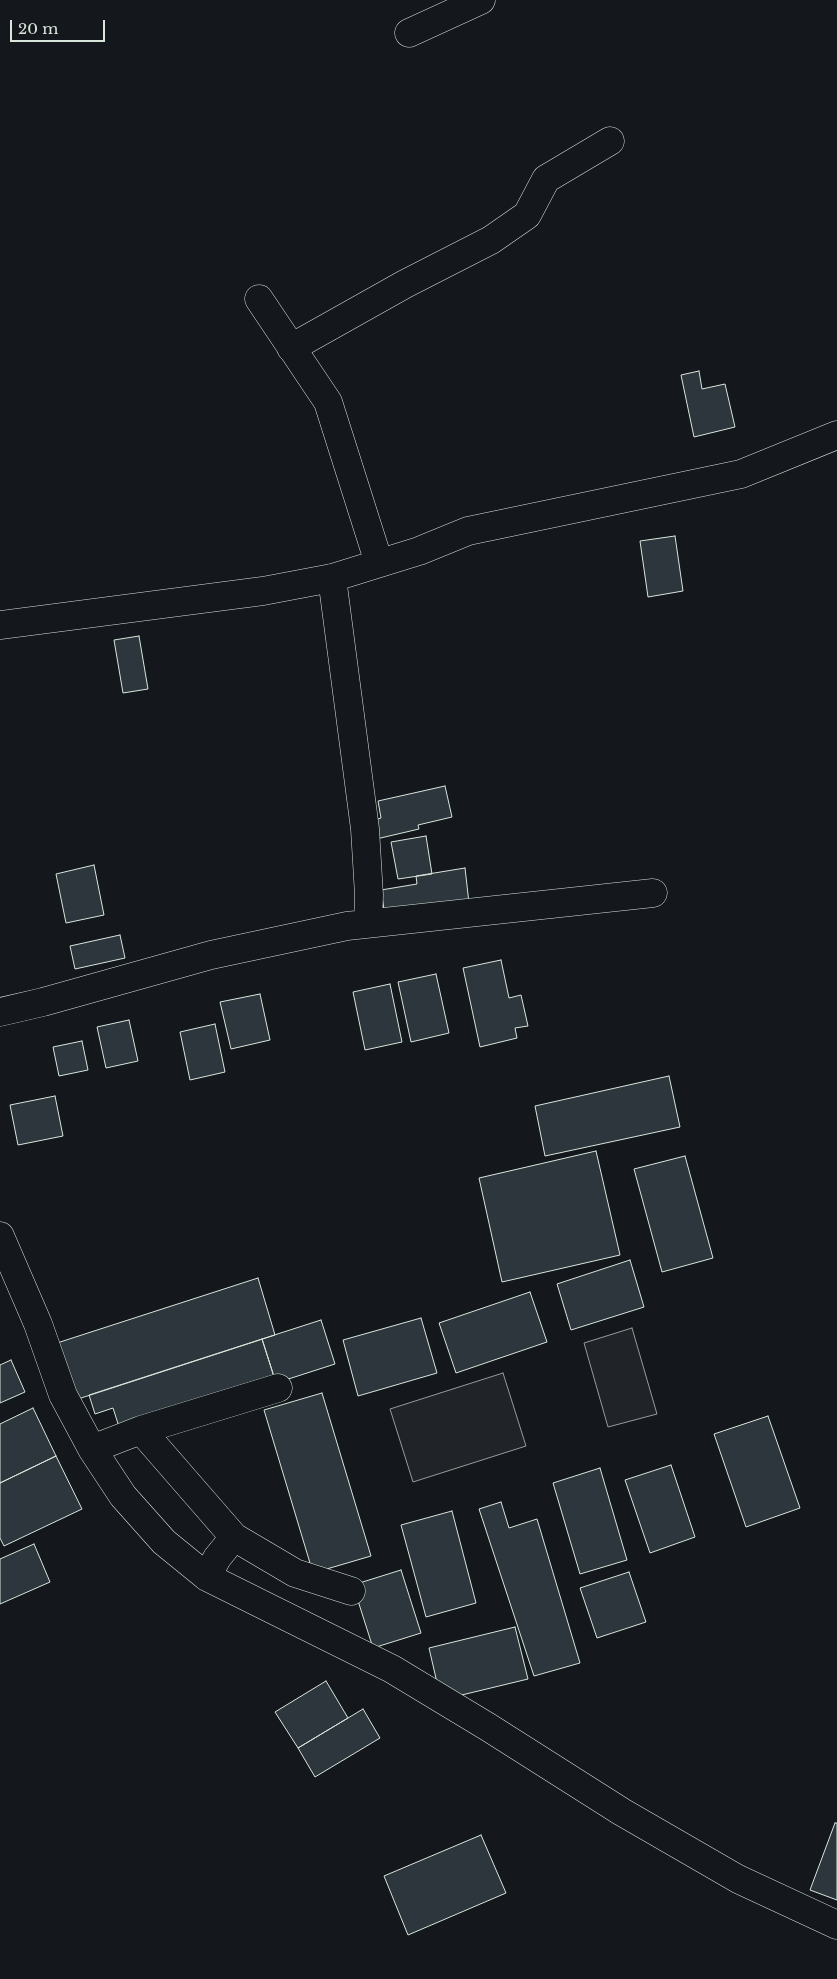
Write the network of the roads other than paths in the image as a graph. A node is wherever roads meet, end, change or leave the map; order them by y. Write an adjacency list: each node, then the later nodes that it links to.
1 (481, 0): 2 (street)
2 (409, 33)
3 (610, 141): 5 (street)
4 (259, 299): 5 (street)
5 (291, 348): 7 (street)
6 (837, 435): 7 (street)
7 (379, 563): 8 (street)
8 (332, 578): 9 (street); 11 (street)
9 (0, 625)
10 (653, 893): 11 (street)
11 (368, 922): 12 (street)
12 (0, 1012)
13 (0, 1236): 16 (street)
14 (278, 1388): 15 (street)
15 (141, 1430): 16 (street); 17 (street)
16 (92, 1449): 18 (street)
17 (234, 1537): 18 (street); 19 (street)
18 (208, 1577): 20 (street)
19 (351, 1592)
20 (837, 1925)

